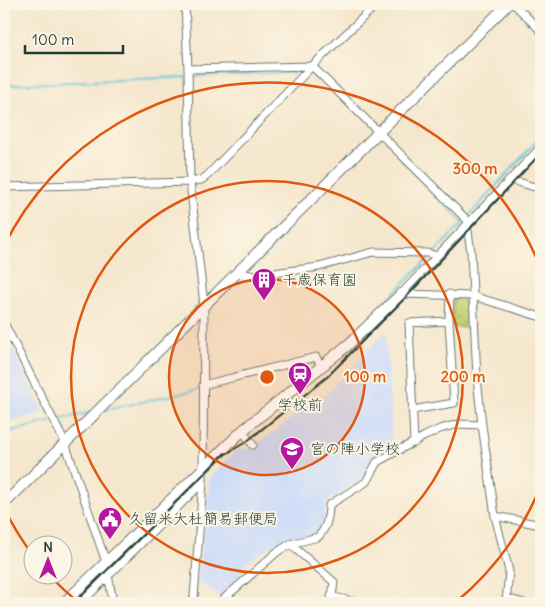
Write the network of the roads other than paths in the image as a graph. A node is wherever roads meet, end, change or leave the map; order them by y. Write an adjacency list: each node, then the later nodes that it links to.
1 (185, 4): 7 (street)
2 (377, 4): 6 (street)
3 (508, 4): 8 (street)
4 (514, 4): 5 (street)
5 (541, 32)
6 (312, 66): 7 (street); 8 (street); 11 (street)
7 (188, 69): 11 (street)
8 (378, 132): 14 (street); 16 (street)
9 (541, 148): 10 (street)
10 (512, 180): 13 (street); 14 (street)
11 (190, 182): 12 (street); 20 (street)
12 (4, 187)
13 (541, 189)
14 (468, 224): 15 (street); 19 (street)
15 (436, 256): 16 (street); 17 (street)
16 (236, 274): 20 (street)
17 (401, 294): 18 (street); 24 (street)
18 (450, 294): 19 (street); 22 (street)
19 (473, 296): 21 (street); 27 (street)
20 (204, 305): 25 (street); 29 (street)
21 (541, 317)
22 (449, 321): 26 (street); 26 (street)
23 (4, 323): 29 (street)
24 (322, 367): 25 (street); 28 (street)
25 (203, 385): 32 (street)
26 (412, 410): 30 (street)
27 (482, 425): 30 (street); 35 (street)
28 (242, 431): 31 (street); 32 (street)
29 (65, 443): 34 (street); 38 (street)
30 (414, 443): 37 (street)
31 (252, 444)
32 (202, 468): 33 (street); 38 (street)
33 (203, 482): 39 (street); 45 (street)
34 (4, 504)
35 (495, 516): 36 (street); 41 (street)
36 (541, 525)
37 (290, 544): 40 (street); 46 (street)
38 (106, 562): 39 (street); 42 (street)
39 (108, 577): 43 (street); 44 (street)
40 (331, 600): 47 (street)
41 (506, 601): 48 (street)
42 (64, 603)
43 (81, 603)
44 (113, 603)
45 (192, 603)
46 (219, 603)
47 (358, 603)
48 (524, 603)

